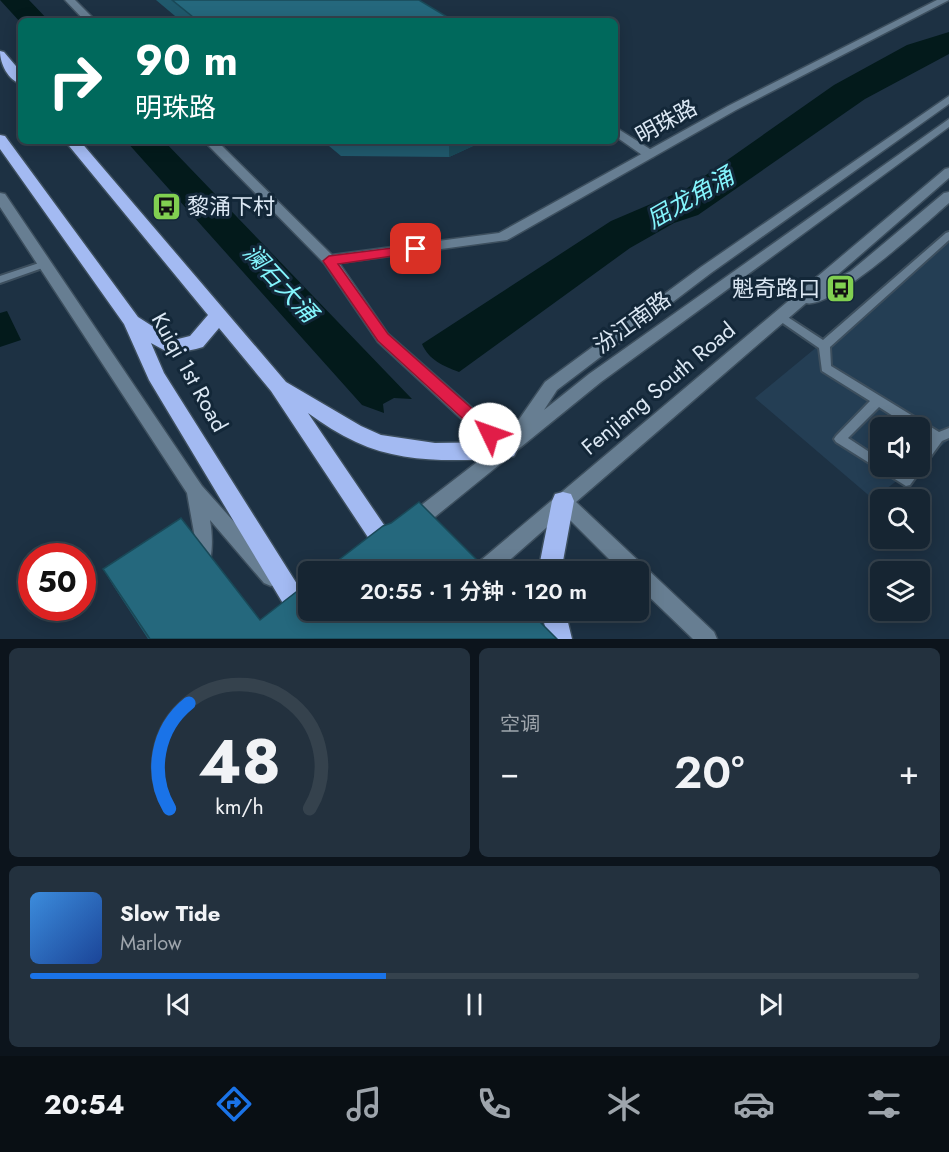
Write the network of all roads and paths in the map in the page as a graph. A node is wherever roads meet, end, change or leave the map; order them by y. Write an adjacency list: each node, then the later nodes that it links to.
1 (70, 0): 3 (main road)
2 (944, 0): 12 (main road, 明珠路)
3 (88, 18)
4 (0, 56): 5 (highway)
5 (18, 77)
6 (949, 99): 27 (main road)
7 (949, 122): 27 (main road, 汾江南路)
8 (618, 133): 12 (main road)
9 (0, 139): 22 (highway, Kuiqi 1st Road)
10 (75, 144): 20 (highway, Kuiqi 1st Road)
11 (213, 144): 17 (main road)
12 (649, 154): 17 (main road, 明珠路)
13 (949, 172): 21 (main road, Fenjiang South Road)
14 (949, 196): 21 (main road)
15 (0, 197): 18 (main road)
16 (949, 236): 23 (lane)
17 (329, 261): 27 (main road)
18 (45, 264): 19 (lane); 30 (main road)
19 (0, 280)
20 (219, 315): 22 (highway); 24 (highway, Kuiqi 1st Road)
21 (779, 317): 23 (lane); 31 (main road, Fenjiang South Road)
22 (132, 322): 39 (highway, Kuiqi 1st Road)
23 (824, 346): 25 (lane)
24 (278, 386): 27 (highway); 32 (highway, Kuiqi 1st Road)
25 (878, 400): 26 (lane); 29 (lane)
26 (944, 435): 28 (lane)
27 (507, 450): 32 (main road, 汾江南路)
28 (930, 451)
29 (870, 458)
30 (196, 491): 38 (main road); 40 (main road)
31 (563, 501): 34 (main road, Fenjiang South Road); 35 (highway); 36 (main road)
32 (388, 543): 33 (highway, Kuiqi 1st Road)
33 (399, 561)
34 (494, 561)
35 (551, 561)
36 (626, 561)
37 (649, 584): 47 (main road)
38 (194, 587)
39 (298, 598)
40 (298, 601)
41 (298, 615): 44 (main road)
42 (311, 621): 45 (highway, Kuiqi 1st Road)
43 (556, 621): 46 (highway)
44 (284, 626)
45 (321, 639)
46 (560, 639)
47 (707, 639)

